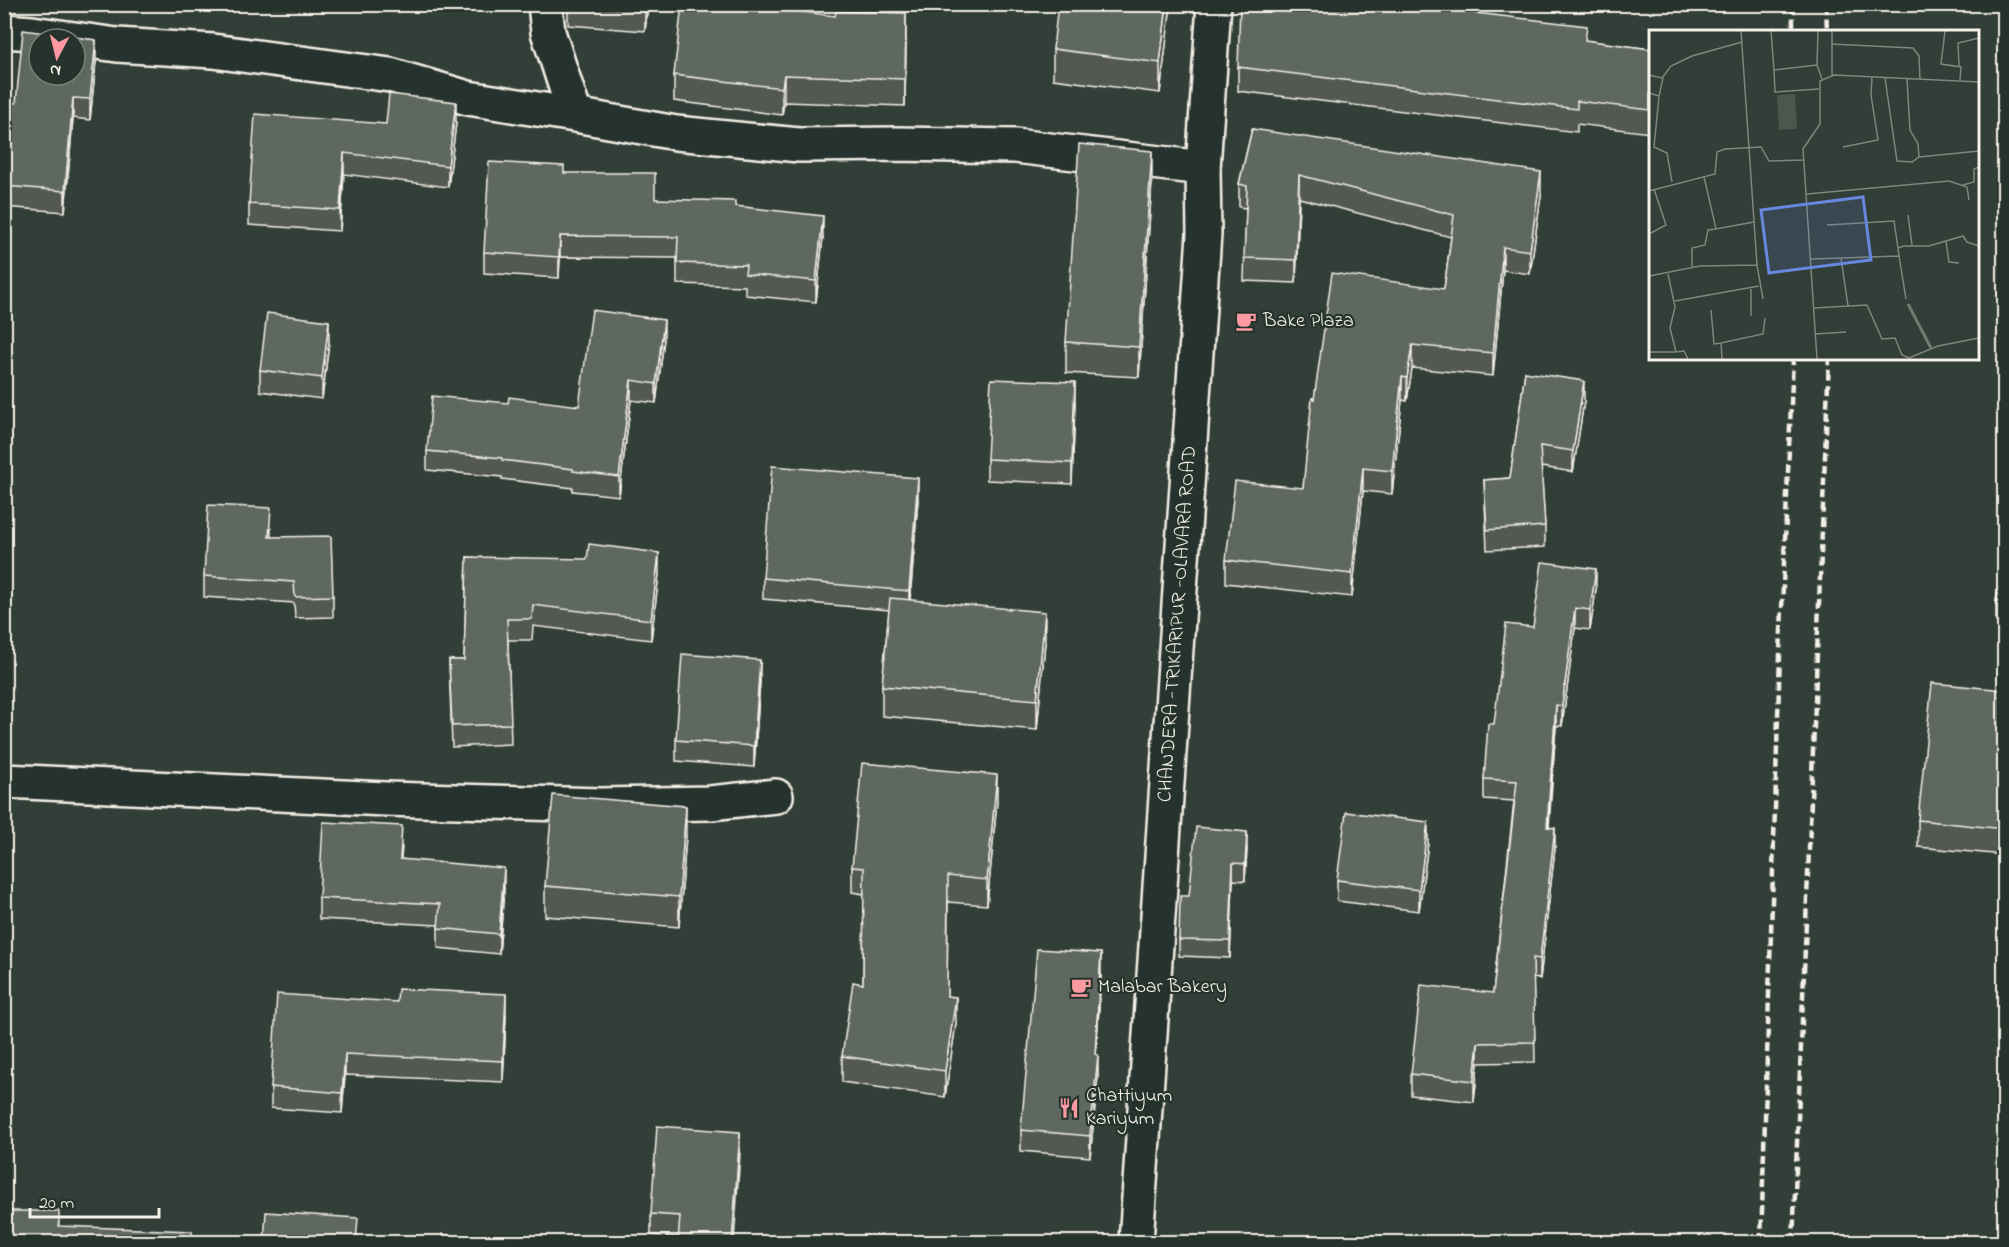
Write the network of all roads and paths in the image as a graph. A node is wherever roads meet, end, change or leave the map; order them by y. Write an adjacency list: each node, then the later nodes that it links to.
1 (546, 4): 4 (street)
2 (1214, 4): 5 (street, CHANDERA -TRIKARIPUR -OLAVARA ROAD)
3 (4, 31): 4 (street)
4 (575, 114): 5 (street)
5 (1203, 168): 8 (street, CHANDERA -TRIKARIPUR -OLAVARA ROAD)
6 (4, 781): 7 (street)
7 (776, 796)
8 (1136, 1242)

